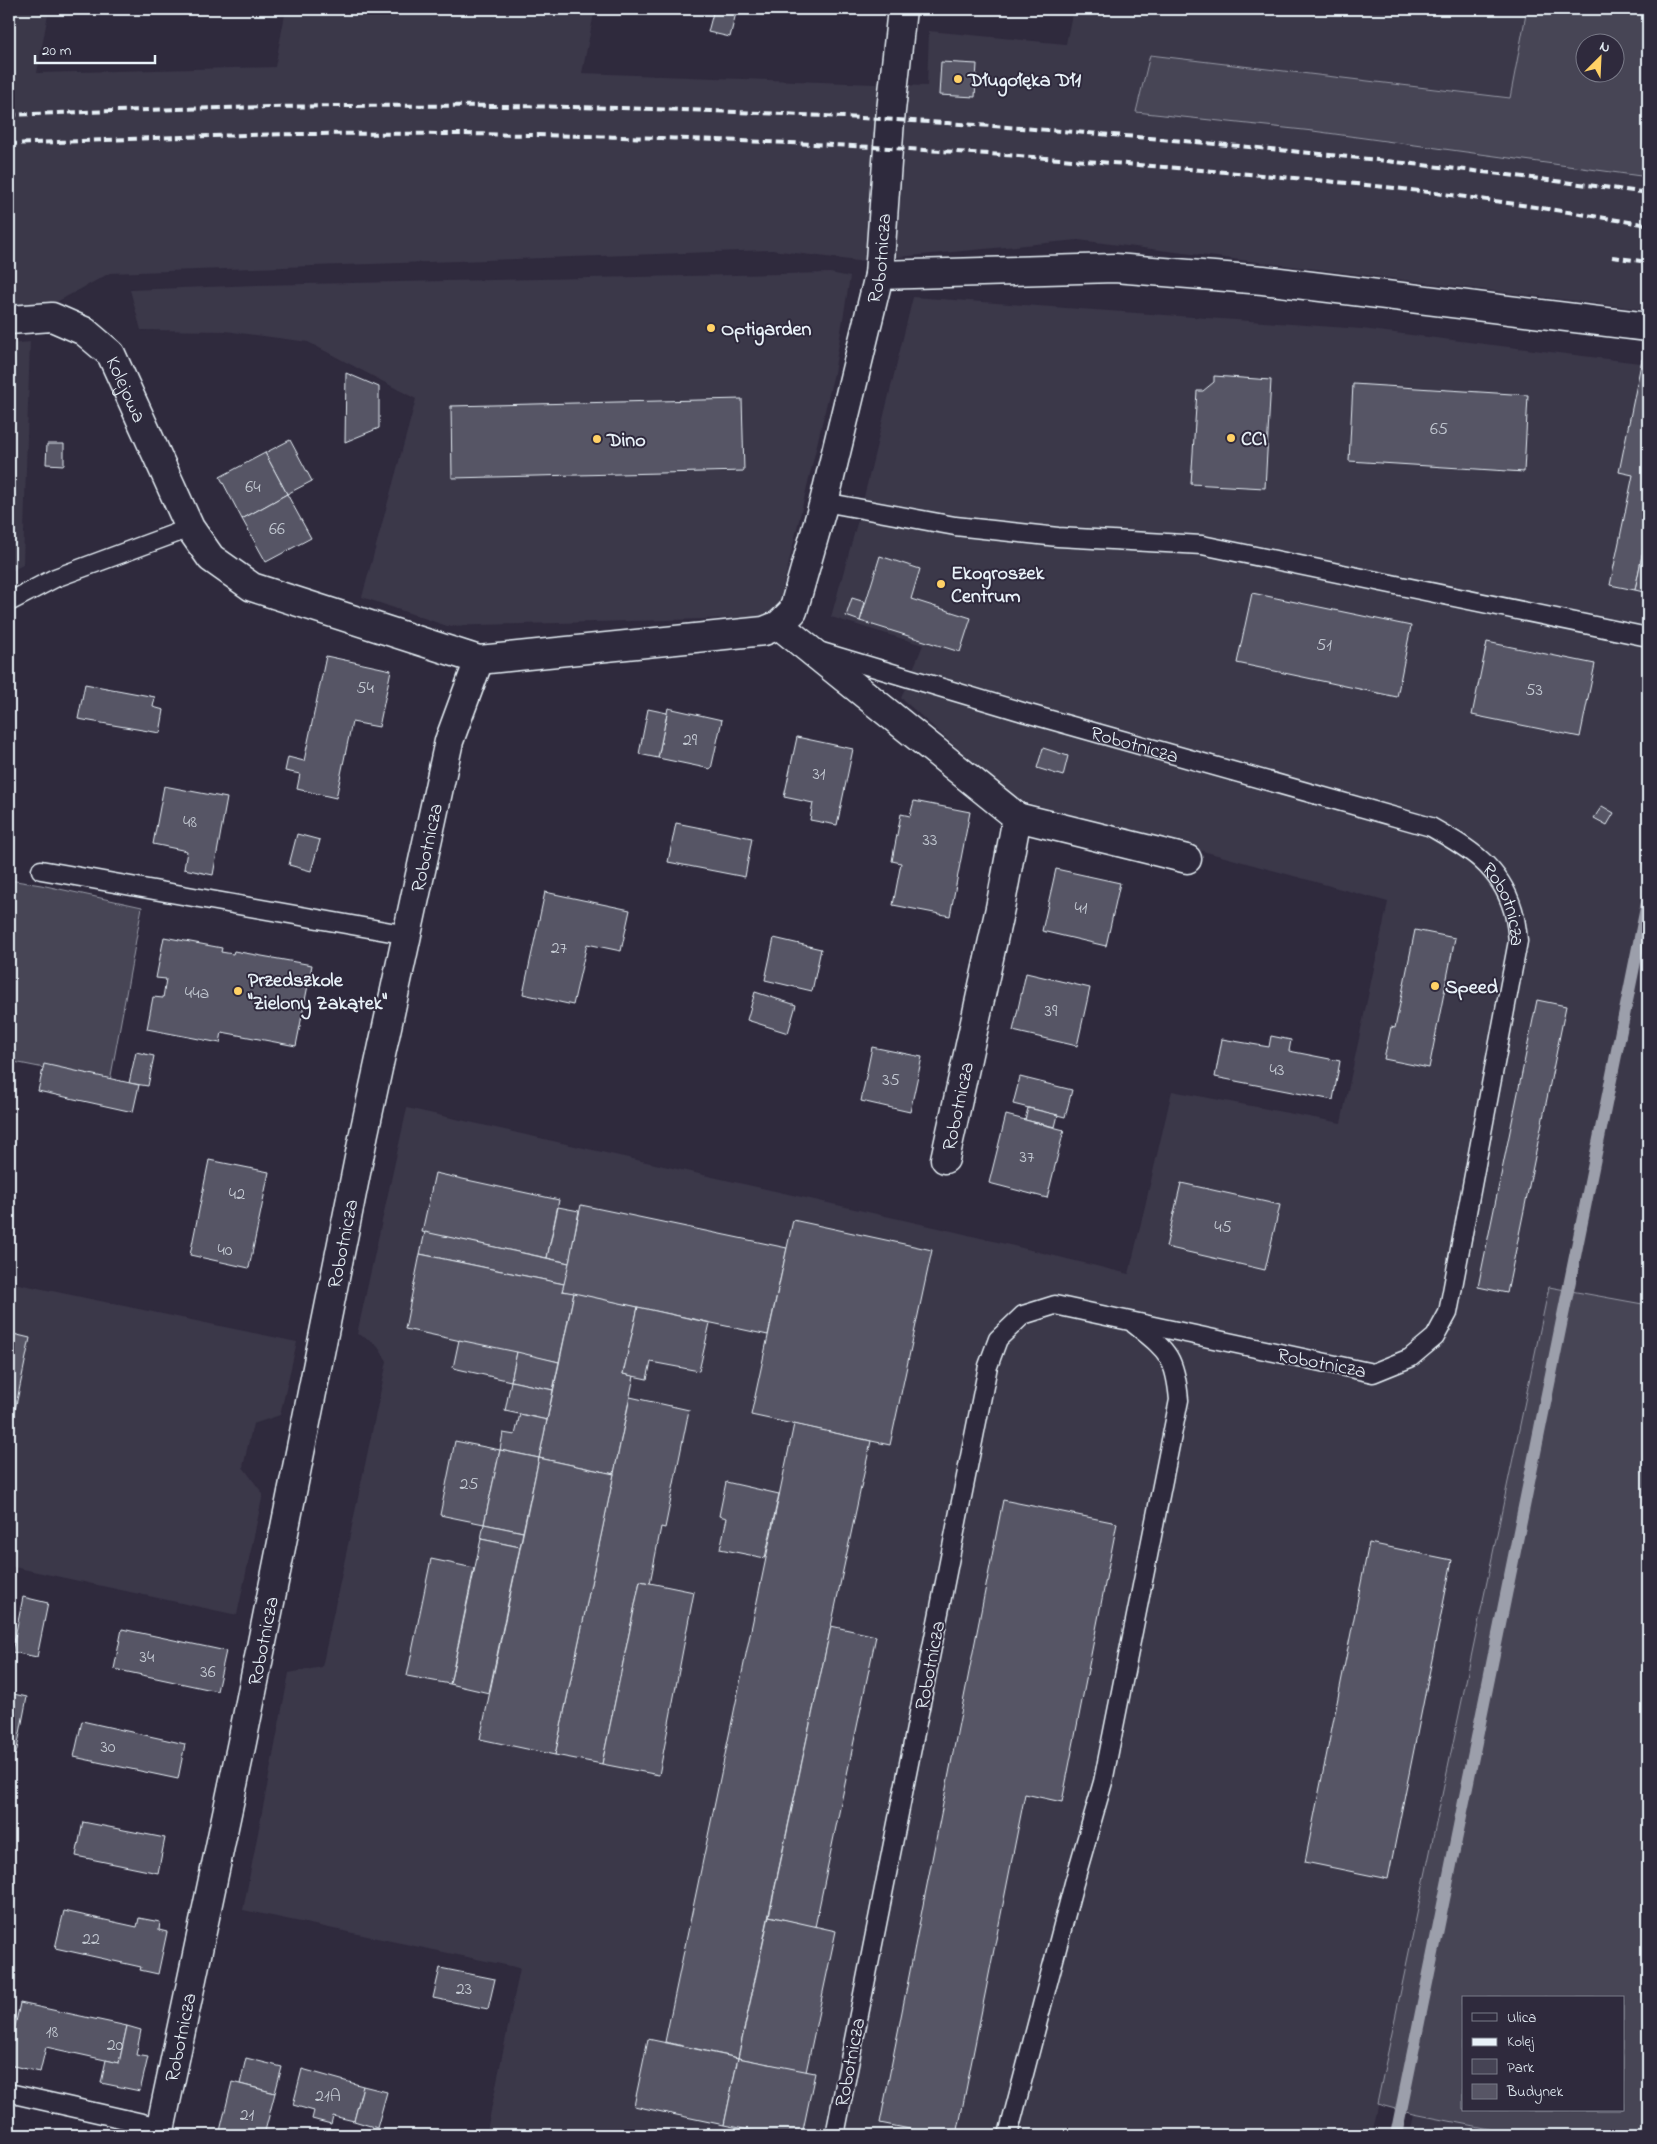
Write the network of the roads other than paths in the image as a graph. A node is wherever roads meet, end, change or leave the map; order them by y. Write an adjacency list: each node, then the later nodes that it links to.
1 (902, 9): 2 (street, Robotnicza)
2 (879, 275): 4 (street); 5 (street, Robotnicza)
3 (9, 320): 6 (street, Kolejowa)
4 (1648, 327)
5 (824, 502): 8 (street, Robotnicza); 9 (lane)
6 (190, 528): 7 (lane); 11 (street, Kolejowa)
7 (9, 602)
8 (779, 625): 10 (street, Robotnicza); 11 (street)
9 (1648, 637)
10 (805, 646): 12 (street, Robotnicza); 17 (lane, Robotnicza)
11 (479, 660): 15 (street, Robotnicza)
12 (1017, 817): 13 (street, Robotnicza); 16 (street, Robotnicza)
13 (1186, 859)
14 (41, 870): 15 (lane)
15 (408, 935): 19 (street, Robotnicza)
16 (945, 1159)
17 (1131, 1322): 20 (lane, Robotnicza); 21 (lane, Robotnicza)
18 (9, 2093): 19 (lane, Robotnicza)
19 (160, 2131)
20 (834, 2135)
21 (1008, 2135)

